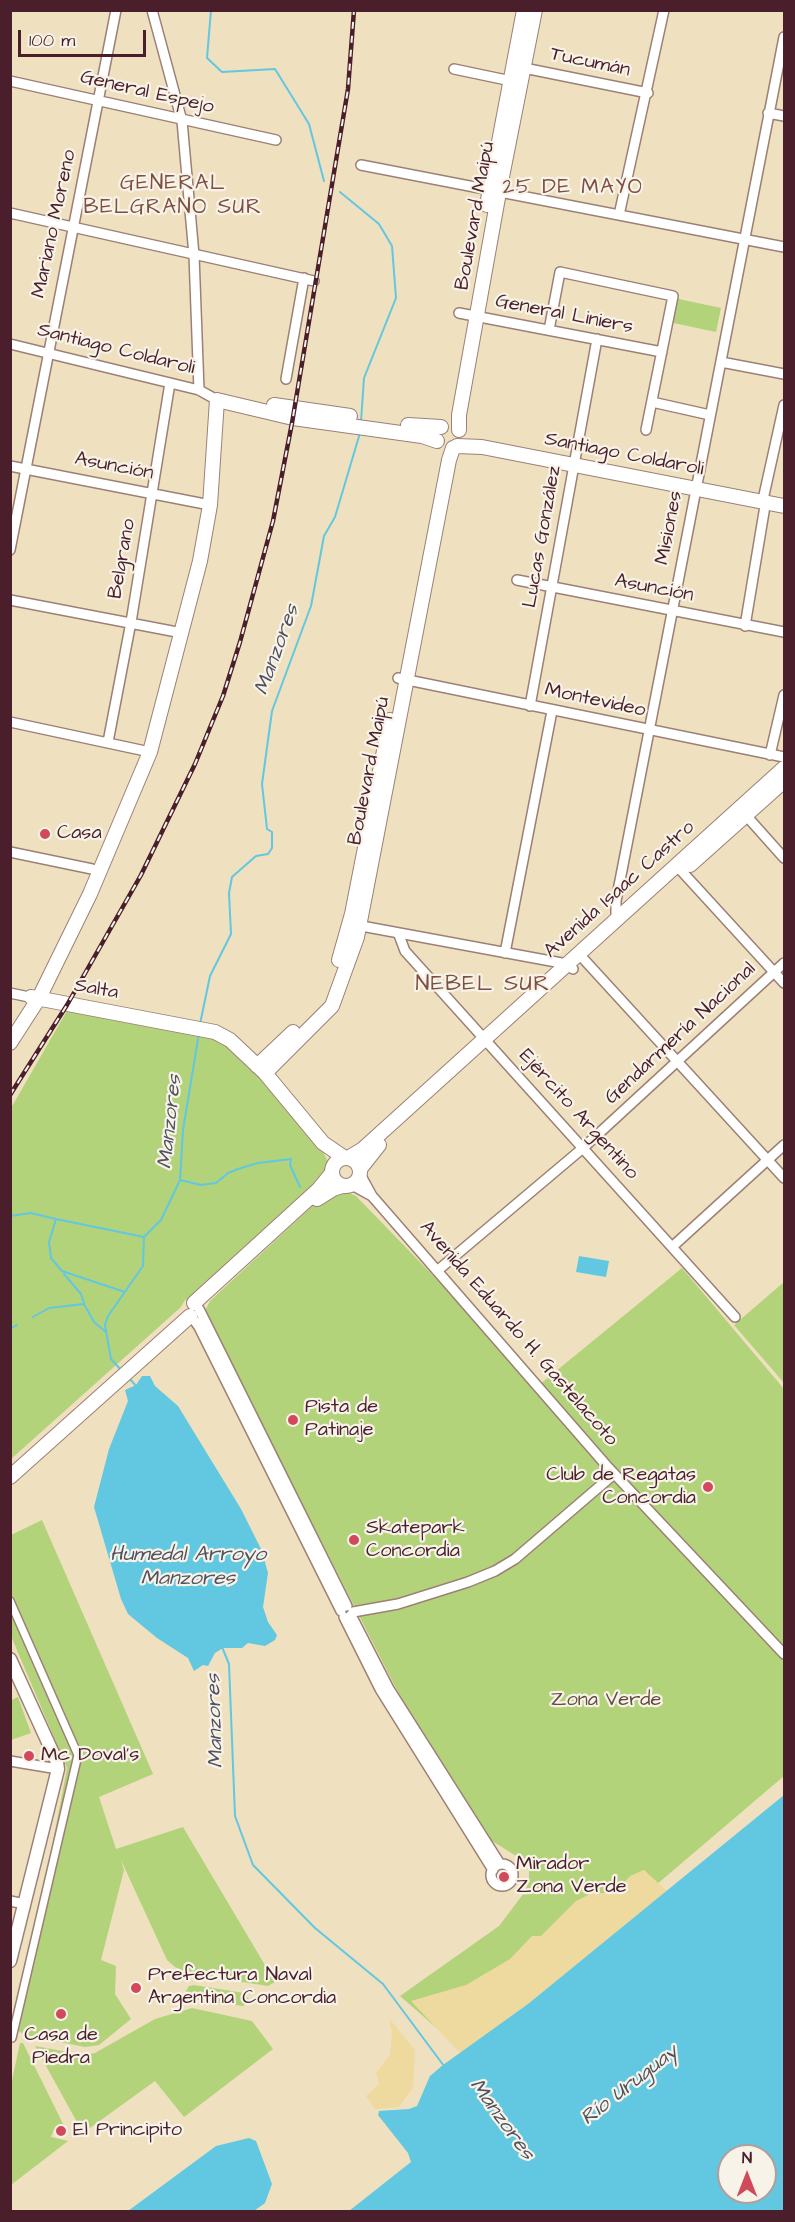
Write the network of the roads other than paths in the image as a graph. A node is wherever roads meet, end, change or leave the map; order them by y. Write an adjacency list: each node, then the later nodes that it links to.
1 (116, 10): 12 (street, Mariano Moreno)
2 (152, 10): 15 (street)
3 (524, 10): 10 (main road, Boulevard Maipú)
4 (535, 10): 7 (main road, Boulevard Maipú)
5 (664, 10): 11 (street)
6 (784, 37): 13 (street, Misiones)
7 (524, 68): 10 (main road, Boulevard Maipú); 11 (street, Tucumán)
8 (454, 69): 10 (street)
9 (10, 81): 12 (street, General Espejo)
10 (516, 82): 18 (main road, Boulevard Maipú)
11 (648, 93): 20 (street)
12 (99, 101): 15 (street, General Espejo); 21 (street, Mariano Moreno)
13 (768, 113): 14 (street); 22 (street, Misiones)
14 (784, 116)
15 (182, 121): 16 (street, General Espejo); 24 (street)
16 (276, 140)
17 (361, 165): 18 (street)
18 (495, 191): 20 (street); 27 (main road, Boulevard Maipú)
19 (10, 213): 21 (street)
20 (619, 215): 22 (street)
21 (73, 229): 24 (street); 32 (street, Mariano Moreno)
22 (744, 239): 23 (street); 33 (street, Misiones)
23 (784, 247)
24 (194, 255): 25 (street); 37 (street)
25 (304, 278): 26 (street); 35 (street)
26 (314, 280)
27 (468, 315): 28 (street, General Liniers); 42 (main road, Boulevard Maipú)
28 (549, 330): 29 (street, General Liniers); 31 (street)
29 (597, 339): 31 (street, General Liniers); 43 (street, Lucas González)
30 (10, 344): 32 (street, Santiago Coldaroli)
31 (662, 352): 38 (street)
32 (47, 353): 36 (street, Santiago Coldaroli); 45 (street, Mariano Moreno)
33 (721, 362): 34 (street); 40 (street, Misiones)
34 (784, 374)
35 (286, 379)
36 (170, 382): 37 (street, Santiago Coldaroli); 47 (street, Belgrano)
37 (209, 395): 42 (main road, Santiago Coldaroli); 50 (main road)
38 (652, 402): 40 (street); 41 (street)
39 (784, 405): 49 (street)
40 (710, 415): 46 (street, Misiones)
41 (646, 430)
42 (449, 437): 43 (main road, Santiago Coldaroli); 61 (main road, Boulevard Maipú)
43 (574, 462): 46 (main road, Santiago Coldaroli); 54 (street, Lucas González)
44 (10, 466): 45 (street, Asunción)
45 (26, 469): 47 (street, Asunción); 52 (street, Mariano Moreno)
46 (697, 486): 49 (main road, Santiago Coldaroli); 56 (street, Misiones)
47 (153, 493): 50 (street, Asunción); 57 (street, Belgrano)
48 (784, 498): 49 (main road, Santiago Coldaroli)
49 (764, 501): 51 (main road, Santiago Coldaroli); 58 (street)
50 (206, 504): 59 (main road)
51 (784, 506)
52 (10, 550)
53 (517, 580): 54 (street, Asunción)
54 (552, 587): 56 (street, Asunción); 63 (street, Lucas González)
55 (10, 600): 57 (street)
56 (672, 611): 58 (street, Asunción); 66 (street, Misiones)
57 (131, 622): 59 (street); 67 (street, Belgrano)
58 (745, 626): 60 (street, Asunción)
59 (179, 632): 68 (main road)
60 (784, 632)
61 (402, 679): 63 (street, Montevideo); 79 (main road, Boulevard Maipú)
62 (784, 695): 69 (street)
63 (530, 706): 64 (street, Montevideo)
64 (552, 711): 66 (street, Montevideo); 81 (street)
65 (10, 722): 67 (street)
66 (650, 731): 69 (street, Montevideo); 78 (street, Misiones)
67 (108, 742): 68 (street)
68 (146, 750): 77 (main road)
69 (770, 755): 70 (street, Montevideo)
70 (784, 757)
71 (784, 768): 73 (main road, Avenida Isaac Castro)
72 (784, 781): 73 (main road, Avenida Isaac Castro)
73 (743, 812): 75 (street); 76 (main road, Avenida Isaac Castro)
74 (10, 852): 77 (street)
75 (784, 858)
76 (680, 868): 78 (main road, Avenida Isaac Castro); 82 (main road, Avenida Isaac Castro); 85 (street)
77 (96, 871): 88 (main road)
78 (616, 920): 82 (main road, Avenida Isaac Castro)
79 (355, 925): 80 (street); 93 (main road, Boulevard Maipú)
80 (399, 935): 81 (street); 90 (street, Ejército Argentino)
81 (505, 953): 84 (street)
82 (582, 956): 84 (main road, Avenida Isaac Castro); 92 (street)
83 (784, 963): 85 (street, Gendarmería Nacional)
84 (570, 967): 90 (main road, Avenida Isaac Castro)
85 (775, 972): 86 (street); 92 (street, Gendarmería Nacional)
86 (784, 983)
87 (10, 993): 88 (street, Salta)
88 (34, 997): 89 (main road); 91 (main road); 93 (main road, Salta)
89 (10, 1027)
90 (487, 1042): 95 (street, Ejército Argentino); 97 (main road, Avenida Isaac Castro); 99 (main road, Avenida Isaac Castro)
91 (10, 1043)
92 (679, 1062): 95 (street, Gendarmería Nacional); 96 (street)
93 (261, 1069): 97 (main road)
94 (784, 1145): 96 (street)
95 (583, 1148): 100 (street, Ejército Argentino); 101 (street, Gendarmería Nacional)
96 (768, 1160): 98 (street); 100 (street)
97 (339, 1164): 99 (main road); 99 (main road); 102 (main road, Avenida Isaac Castro)
98 (784, 1178)
99 (354, 1179): 101 (street, Avenida Eduardo H. Gastelacoto); 102 (main road, Avenida Isaac Castro)
100 (672, 1246): 103 (street, Ejército Argentino)
101 (437, 1271): 106 (street, Avenida Eduardo H. Gastelacoto)
102 (193, 1311): 104 (main road, Avenida Isaac Castro); 109 (street)
103 (735, 1317)
104 (90, 1401): 105 (main road, Avenida Isaac Castro); 107 (main road, Avenida Isaac Castro)
105 (10, 1467)
106 (614, 1474): 109 (street); 110 (street, Avenida Eduardo H. Gastelacoto)
107 (10, 1477)
108 (10, 1601): 118 (street)
109 (347, 1612): 114 (street)
110 (784, 1654)
111 (10, 1659): 113 (street)
112 (10, 1761): 113 (street)
113 (58, 1769): 116 (street)
114 (496, 1867)
115 (10, 1901): 116 (street)
116 (26, 1904): 117 (street)
117 (10, 1961)
118 (12, 2038)

